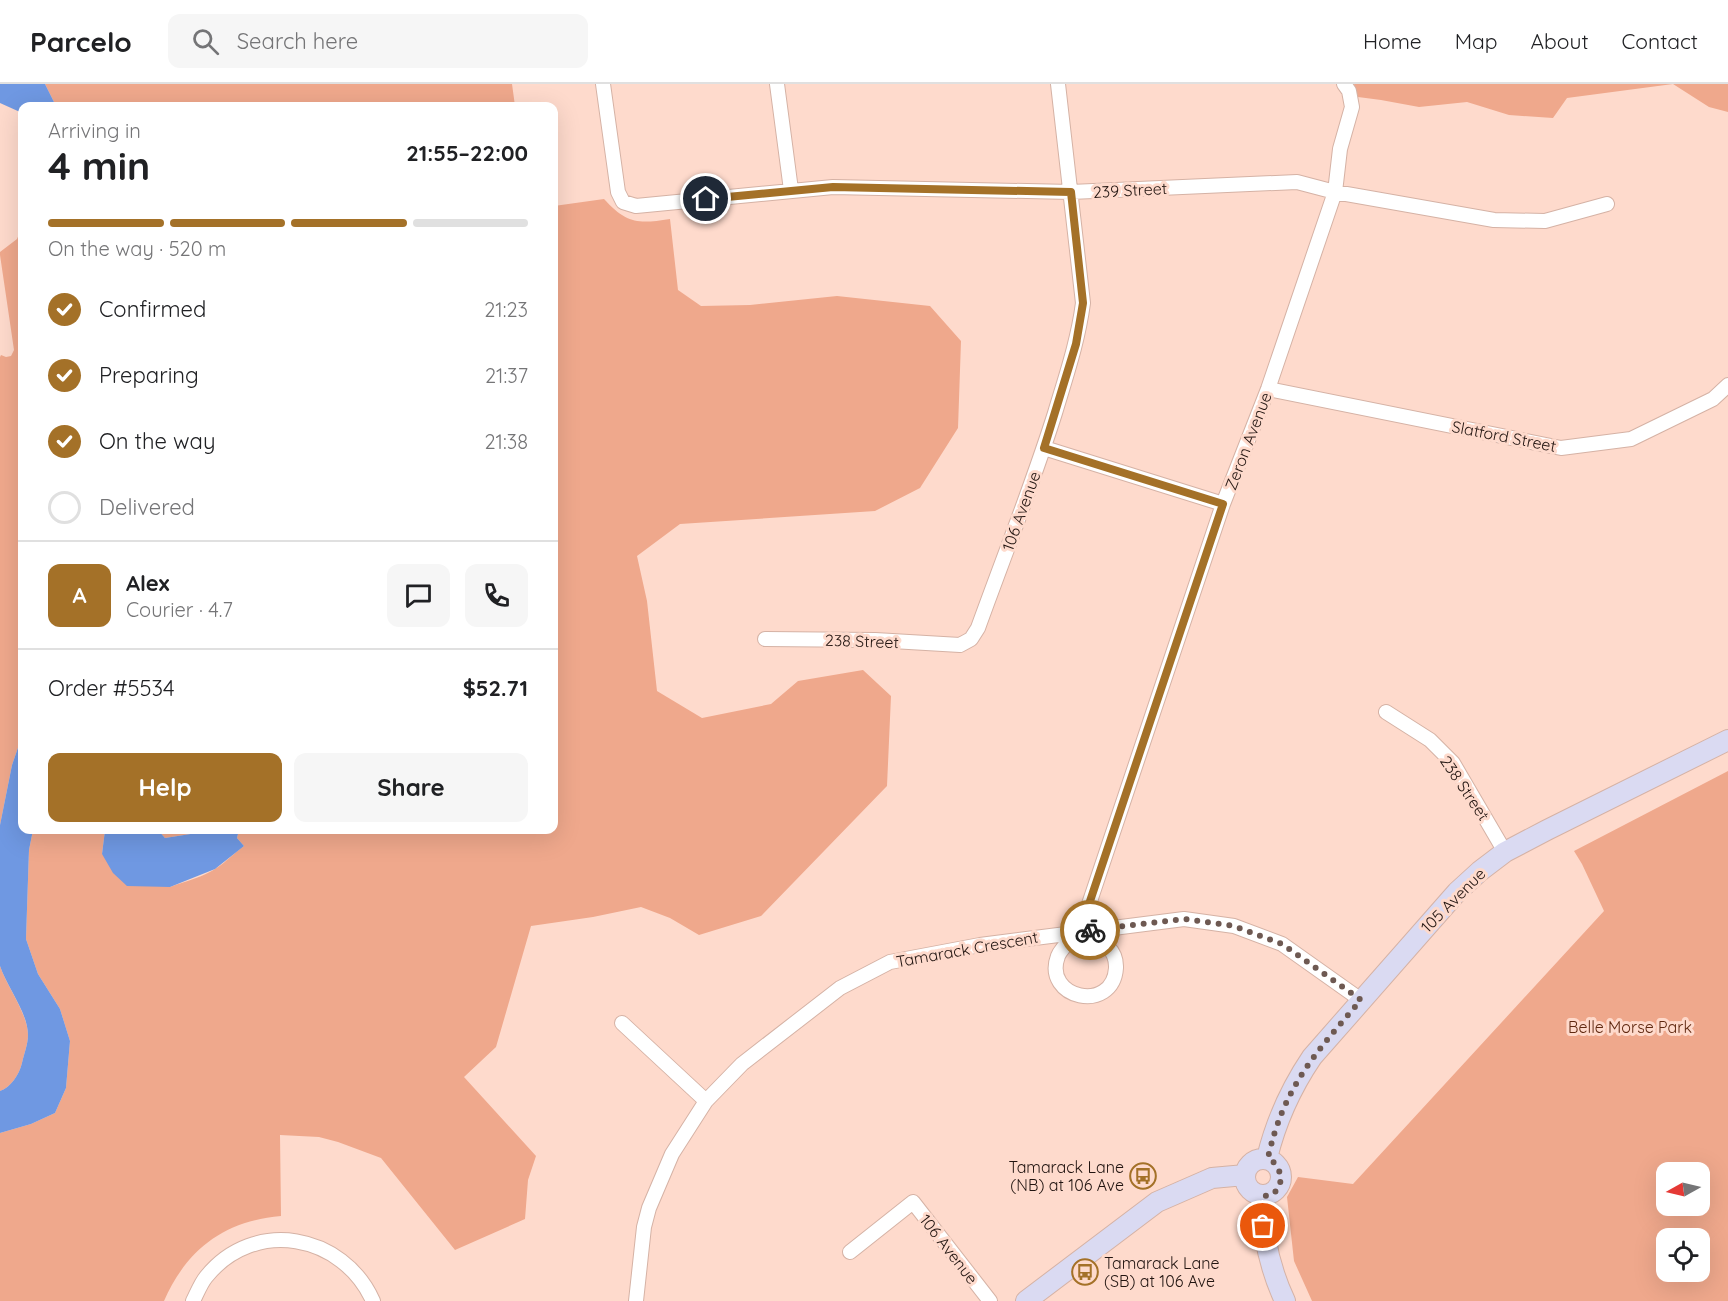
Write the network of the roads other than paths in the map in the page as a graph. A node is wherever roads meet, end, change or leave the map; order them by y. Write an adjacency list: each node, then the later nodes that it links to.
1 (603, 84): 5 (street, 239 Street)
2 (777, 84): 5 (street)
3 (1058, 84): 6 (street, 106 Avenue)
4 (1344, 84): 7 (street, Zeron Avenue)
5 (791, 190): 6 (street, 239 Street)
6 (1071, 192): 7 (street, 239 Street); 11 (street, 106 Avenue)
7 (1335, 192): 8 (street, 239 Street); 10 (street, Zeron Avenue)
8 (1607, 204)
9 (1728, 385): 10 (street, Slatford Street)
10 (1268, 389): 12 (street, Zeron Avenue)
11 (1044, 448): 12 (street); 14 (street, 106 Avenue)
12 (1223, 504): 18 (street, Zeron Avenue)
13 (765, 639): 14 (street, 238 Street)
14 (960, 645)
15 (1386, 712): 17 (street, 238 Street)
16 (1728, 740): 17 (street, 105 Avenue)
17 (1505, 852): 19 (street, 105 Avenue)
18 (1080, 931): 18 (street); 19 (street, Tamarack Crescent); 21 (street, Tamarack Crescent)
19 (1361, 1000): 22 (street, 105 Avenue)
20 (622, 1023): 21 (street)
21 (706, 1101): 28 (street, Tamarack Crescent)
22 (1268, 1158): 23 (street); 24 (street)
23 (1245, 1175): 24 (street); 30 (street)
24 (1262, 1196): 31 (street)
25 (850, 1252): 29 (street, 106 Avenue)
26 (193, 1301): 27 (street)
27 (373, 1301)
28 (636, 1301)
29 (990, 1301)
30 (1026, 1301)
31 (1285, 1301)

